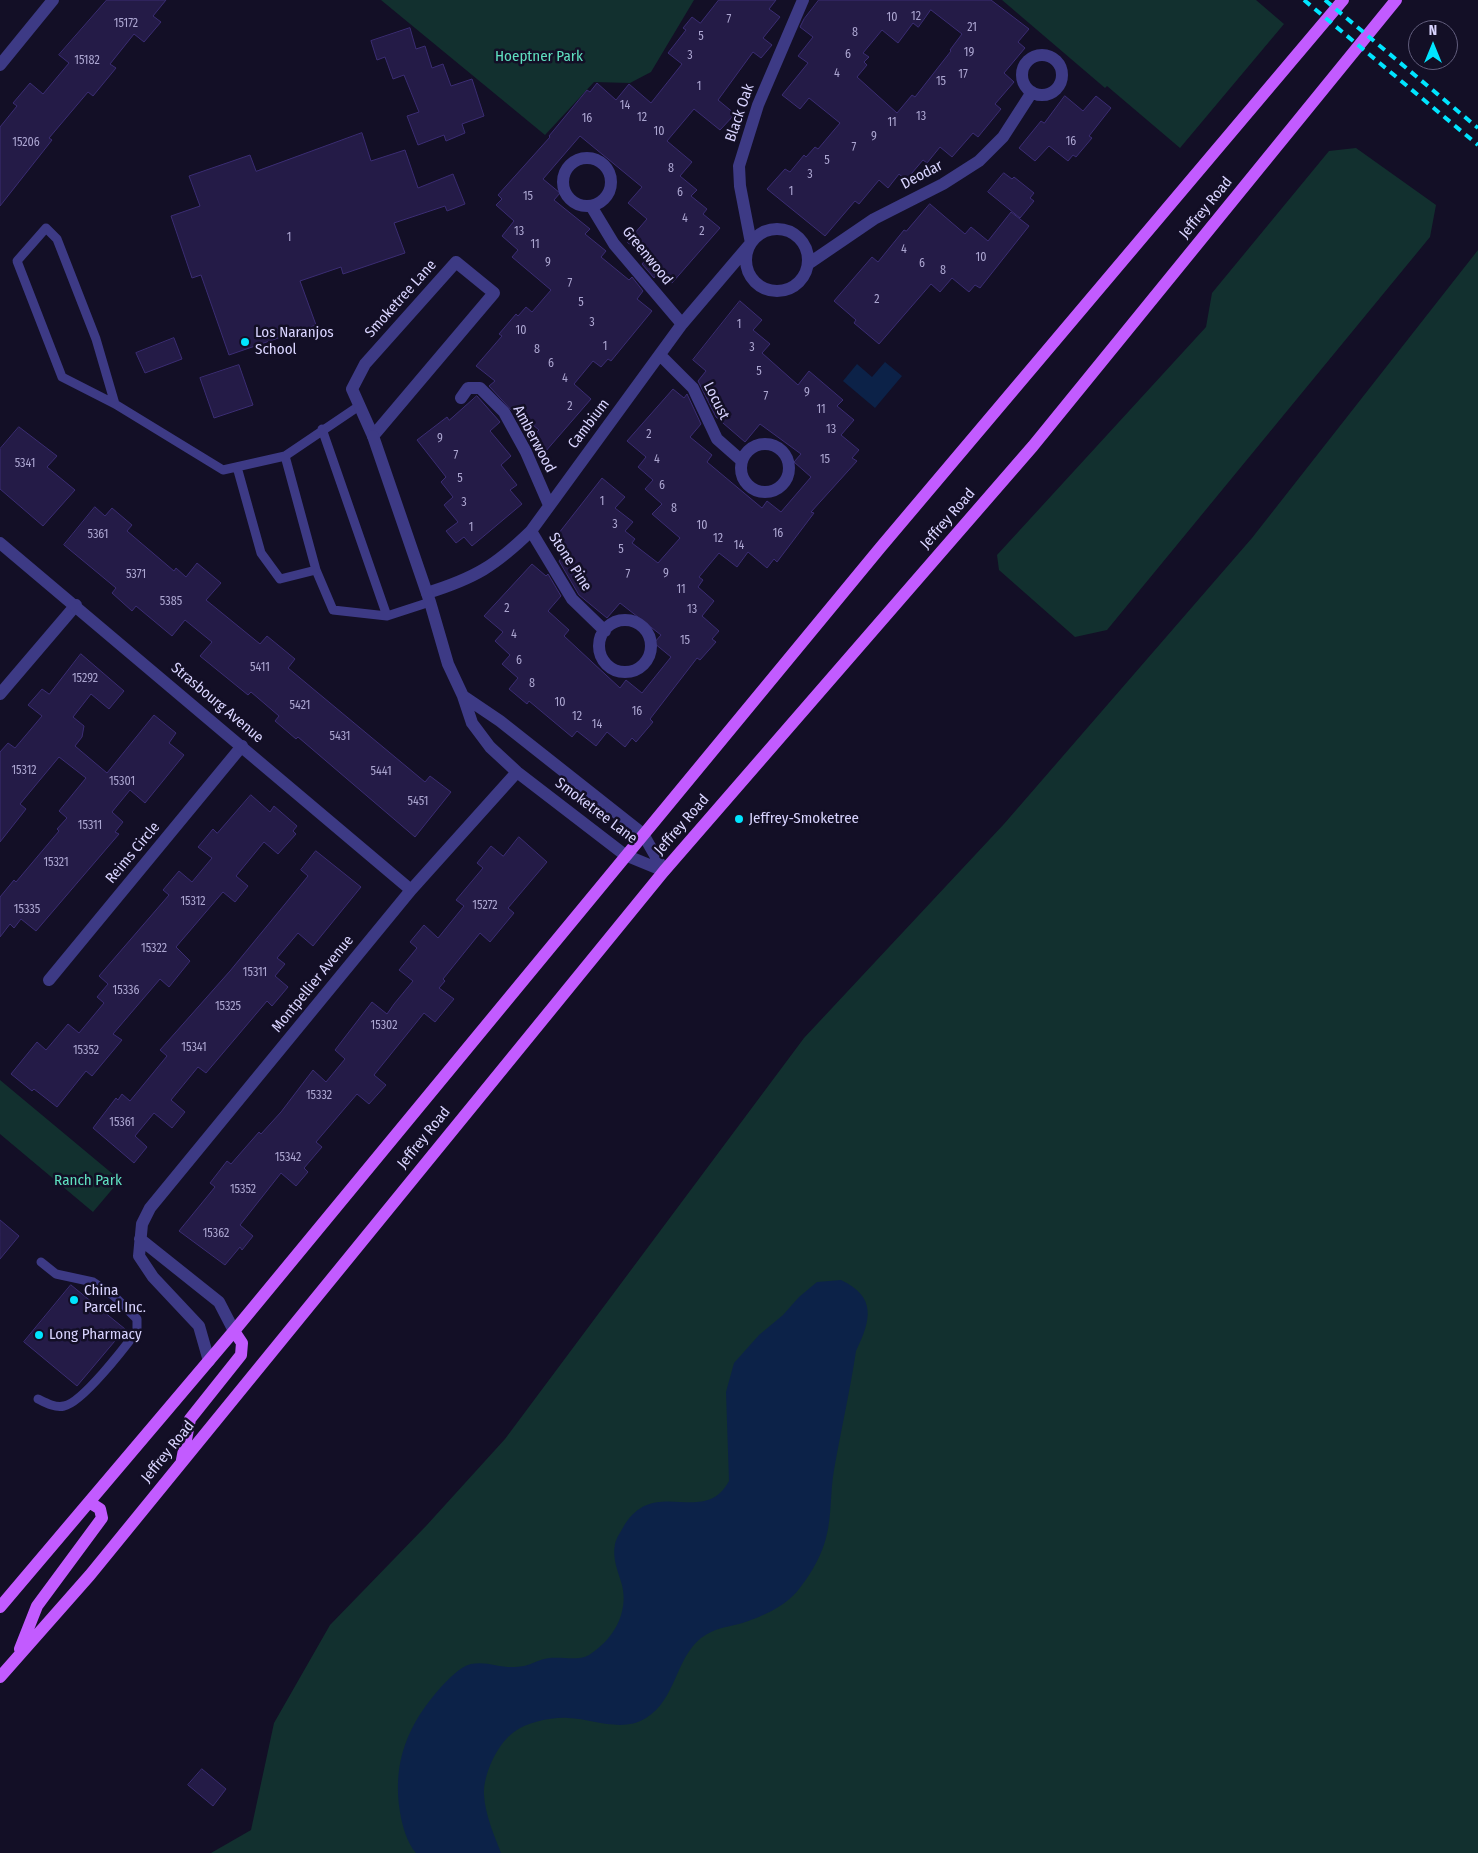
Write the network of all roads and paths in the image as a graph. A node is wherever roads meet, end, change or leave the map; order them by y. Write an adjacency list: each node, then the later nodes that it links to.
1 (53, 0): 5 (street)
2 (802, 0): 8 (street, Black Oak)
3 (1343, 0): 32 (main road, Jeffrey Road)
4 (1396, 0): 34 (main road, Jeffrey Road)
5 (0, 65)
6 (1032, 92): 9 (street, Deodar)
7 (591, 206): 10 (street, Greenwood)
8 (751, 243): 9 (street); 9 (street, Deodar); 10 (street, Cambium)
9 (808, 264)
10 (682, 324): 11 (street, Cambium)
11 (661, 356): 18 (street, Locust); 20 (street, Cambium)
12 (461, 398): 20 (street, Amberwood)
13 (115, 404): 13 (lane); 19 (lane)
14 (360, 406): 15 (lane); 16 (street, Smoketree Lane); 16 (street, Smoketree Lane)
15 (322, 429): 17 (lane); 26 (lane)
16 (373, 436): 24 (street, Smoketree Lane)
17 (284, 456): 19 (lane); 23 (lane)
18 (742, 462)
19 (237, 467): 23 (lane)
20 (549, 505): 21 (street, Cambium)
21 (531, 531): 24 (street, Cambium); 27 (street, Stone Pine)
22 (0, 543): 25 (street, Strasbourg Avenue)
23 (316, 570): 26 (lane)
24 (429, 597): 26 (lane); 29 (street, Smoketree Lane)
25 (76, 605): 28 (street); 30 (street, Strasbourg Avenue)
26 (387, 616)
27 (604, 631): 27 (street)
28 (0, 694)
29 (463, 696): 31 (street, Smoketree Lane); 32 (street, Smoketree Lane)
30 (242, 746): 35 (street, Strasbourg Avenue); 36 (street, Reims Circle)
31 (517, 772): 33 (street, Smoketree Lane); 35 (street, Montpellier Avenue)
32 (644, 834): 33 (main road, Jeffrey Road); 34 (street, Smoketree Lane)
33 (625, 855): 34 (street, Smoketree Lane); 39 (main road, Jeffrey Road)
34 (664, 871): 42 (main road, Jeffrey Road)
35 (411, 890): 37 (street, Montpellier Avenue)
36 (49, 980)
37 (140, 1239): 39 (street); 40 (street)
38 (41, 1262): 41 (lane)
39 (234, 1331): 40 (main road, Jeffrey Road); 42 (main road)
40 (209, 1361): 43 (main road, Jeffrey Road)
41 (38, 1399)
42 (182, 1460): 45 (main road, Jeffrey Road)
43 (90, 1502): 44 (main road, Jeffrey Road); 45 (main road)
44 (0, 1607)
45 (16, 1658): 46 (main road, Jeffrey Road)
46 (0, 1677)

